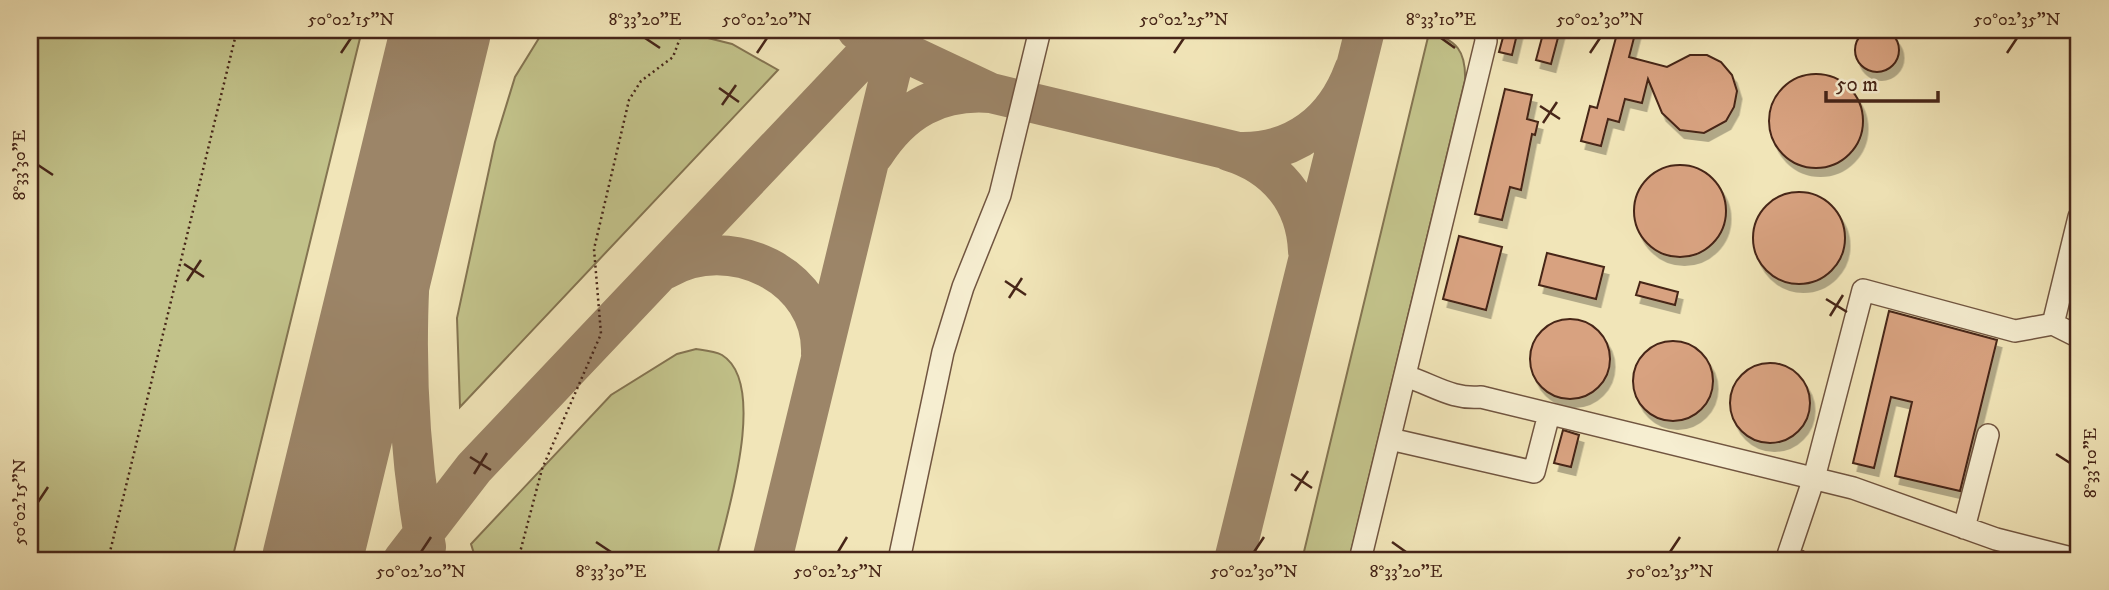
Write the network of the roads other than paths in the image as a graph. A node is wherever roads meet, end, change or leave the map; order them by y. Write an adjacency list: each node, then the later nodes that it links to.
1 (1040, 30): 12 (lane)
2 (1485, 30): 6 (lane)
3 (2079, 217): 4 (lane)
4 (2053, 324): 5 (lane); 10 (lane)
5 (2079, 337)
6 (1405, 376): 7 (lane); 9 (lane)
7 (1549, 414): 9 (lane); 10 (lane)
8 (1988, 435): 11 (lane)
9 (1390, 439): 13 (lane)
10 (1814, 478): 11 (lane); 14 (lane)
11 (1964, 527): 15 (lane)
12 (898, 560)
13 (1360, 560)
14 (1797, 560)
15 (2079, 560)

